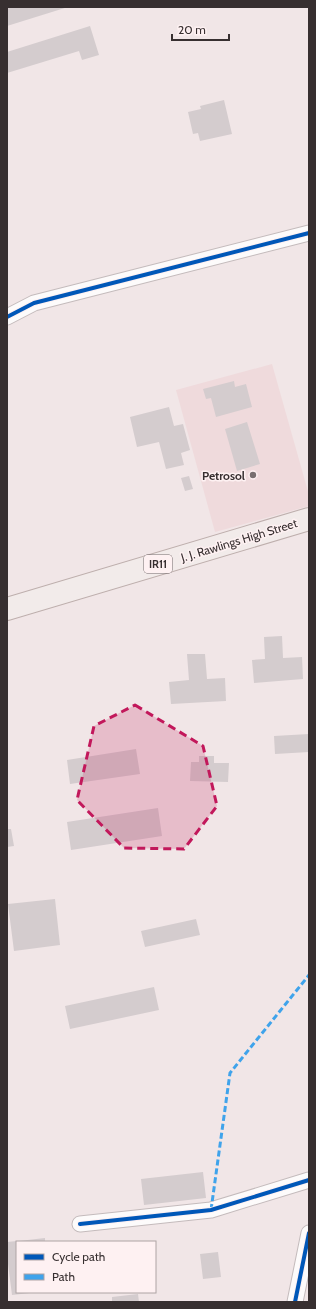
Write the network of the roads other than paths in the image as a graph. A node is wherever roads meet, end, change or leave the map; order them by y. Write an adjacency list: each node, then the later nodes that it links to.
1 (309, 233): 2 (street)
2 (7, 317)
3 (309, 519): 4 (main road, J. J. Rawlings High Street / IR11)
4 (7, 609)
5 (309, 1180): 6 (street)
6 (80, 1224)
7 (309, 1233): 8 (street)
8 (295, 1302)

